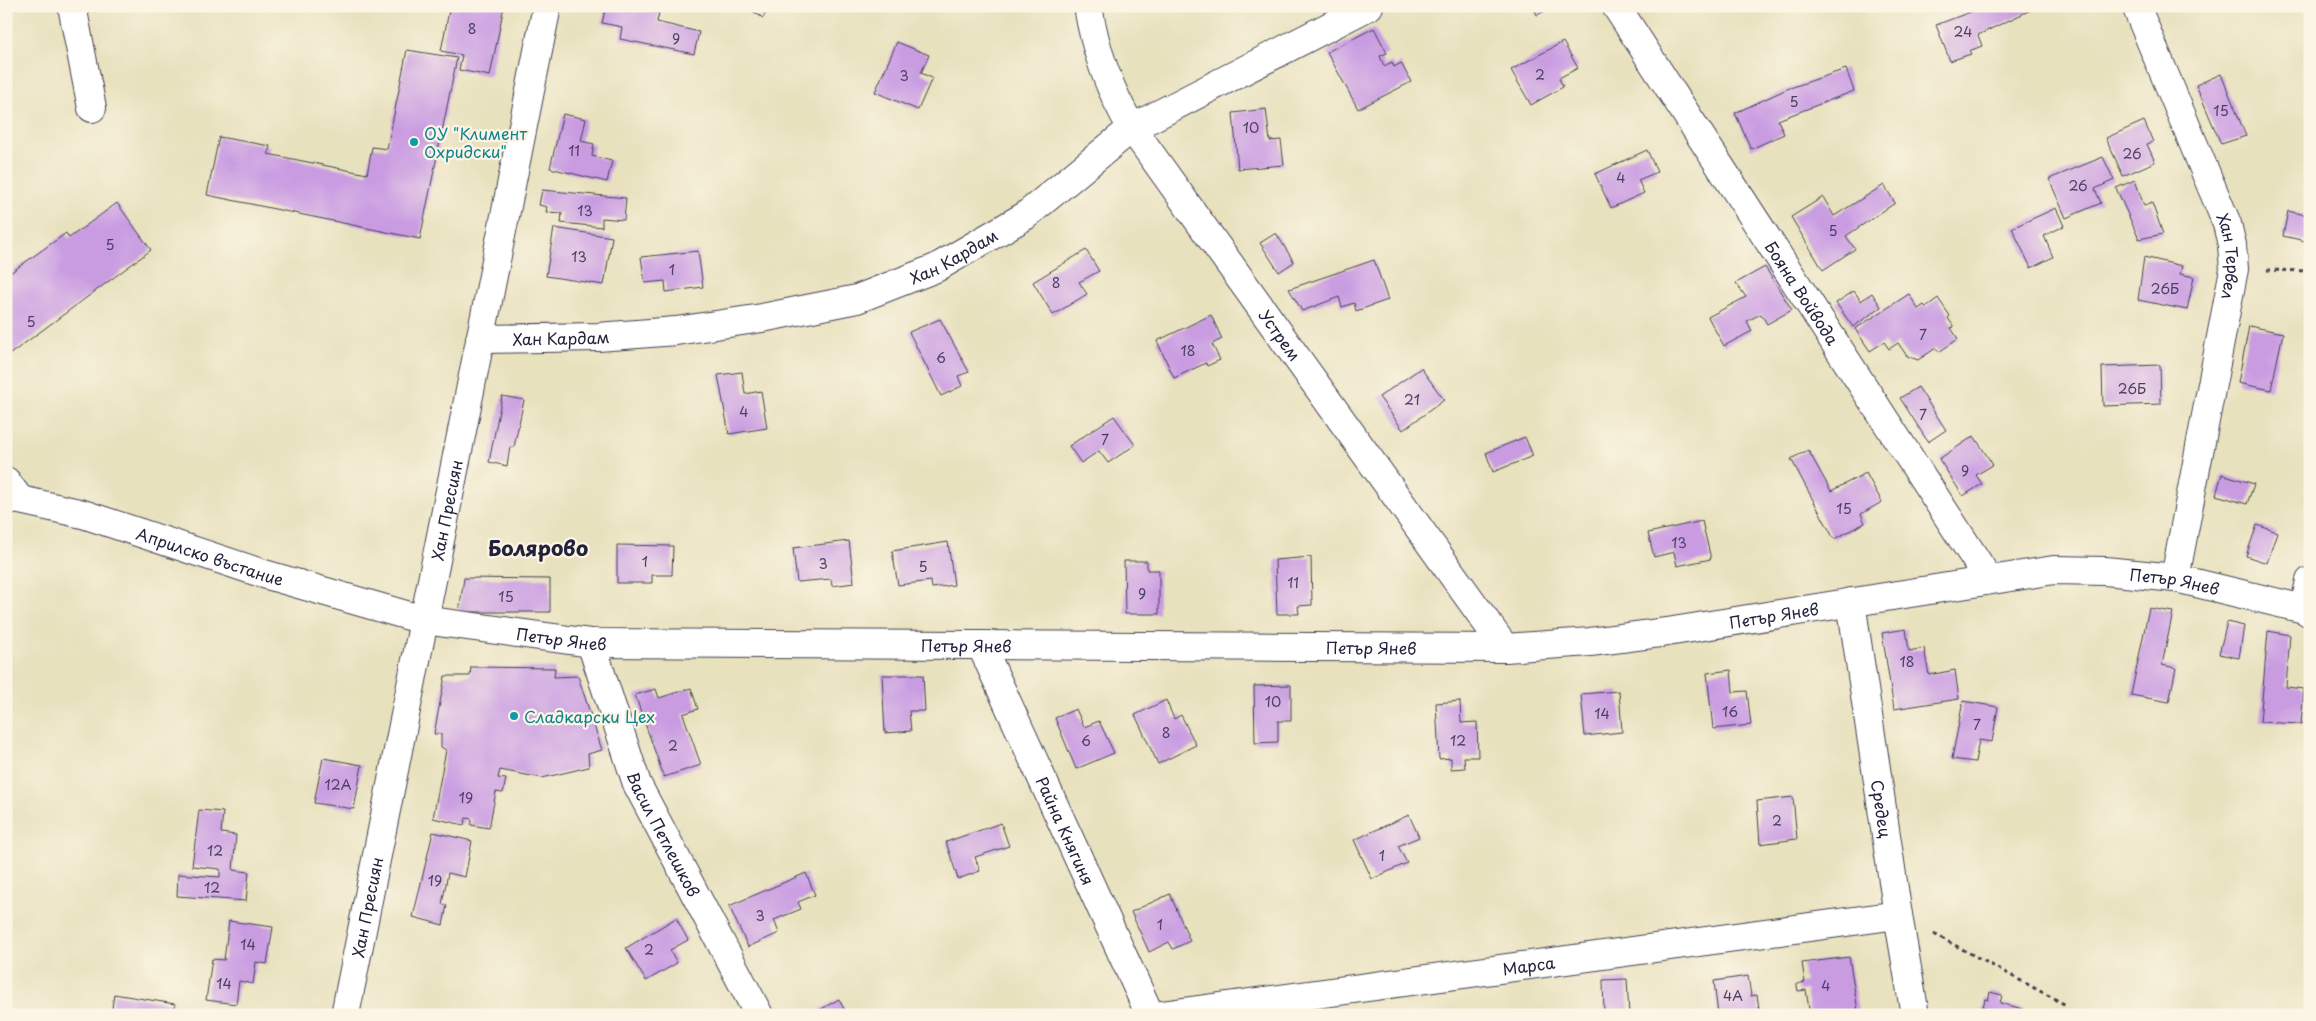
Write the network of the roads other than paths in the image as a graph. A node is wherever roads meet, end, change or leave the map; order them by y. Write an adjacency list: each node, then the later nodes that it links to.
1 (72, 6): 7 (street)
2 (547, 6): 9 (street, Хан Пресиян)
3 (1088, 6): 8 (street, Устрем)
4 (1369, 6): 8 (street, Хан Кардам)
5 (1616, 6): 12 (street, Бояна Войвода)
6 (2136, 6): 11 (street, Хан Тервел)
7 (92, 108)
8 (1132, 128): 9 (street, Хан Кардам); 19 (street, Устрем)
9 (480, 339): 16 (street, Хан Пресиян)
10 (11, 497): 16 (street, Априлско въстание)
11 (2175, 578): 12 (street, Петър Янев); 15 (street, Петър Янев)
12 (1989, 580): 14 (street, Петър Янев)
13 (2310, 580): 15 (street)
14 (1851, 602): 19 (street, Петър Янев); 20 (street, Средец)
15 (2307, 611)
16 (422, 620): 17 (street, Петър Янев); 21 (street, Хан Пресиян)
17 (591, 643): 18 (street, Петър Янев); 22 (street, Васил Петлешков)
18 (981, 645): 19 (street, Петър Янев); 23 (street, Райна Княгиня)
19 (1505, 648)
20 (1898, 915): 24 (street, Марса); 25 (street, Средец)
21 (344, 1015)
22 (759, 1015)
23 (1150, 1015)
24 (1161, 1015)
25 (1915, 1015)

